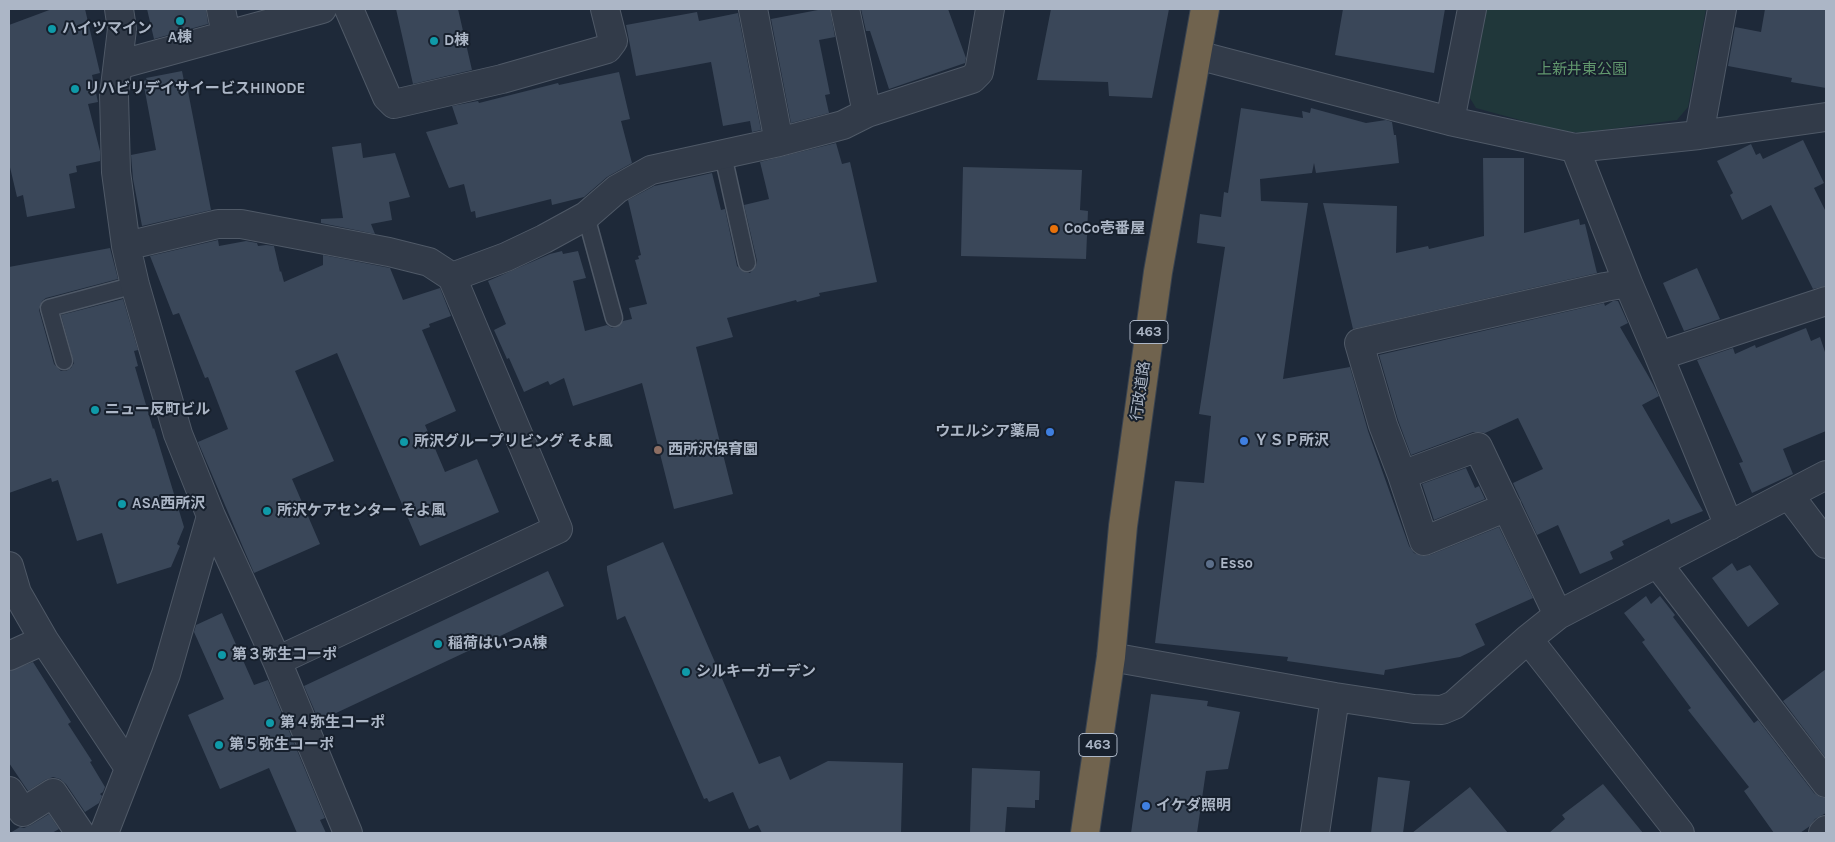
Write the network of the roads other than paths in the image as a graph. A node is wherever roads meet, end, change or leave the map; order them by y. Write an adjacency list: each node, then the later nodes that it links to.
1 (119, 9): 14 (street)
2 (220, 9): 12 (street)
3 (322, 9): 12 (street)
4 (349, 9): 5 (street)
5 (605, 9)
6 (753, 9): 19 (street)
7 (845, 9): 15 (street)
8 (990, 9): 15 (street)
9 (1205, 9): 13 (highway, 行政道路 / 463)
10 (1472, 9): 17 (street)
11 (1722, 9): 18 (street)
12 (226, 36): 14 (street)
13 (1197, 55): 17 (street); 45 (highway, 行政道路 / 463)
14 (118, 65): 23 (street)
15 (867, 113): 19 (street)
16 (1826, 117): 18 (street)
17 (1450, 121): 20 (street)
18 (1699, 135): 20 (street)
19 (779, 142): 21 (street)
20 (1575, 148): 26 (street)
21 (723, 155): 22 (street); 24 (lane)
22 (586, 216): 25 (street); 29 (lane)
23 (126, 246): 25 (street); 27 (street)
24 (747, 263)
25 (452, 277): 46 (street)
26 (1628, 283): 30 (street); 32 (street)
27 (135, 285): 31 (lane); 36 (street)
28 (1826, 301): 30 (street)
29 (614, 318)
30 (1659, 356): 37 (street)
31 (64, 361)
32 (1402, 475): 35 (street); 35 (street)
33 (1826, 476): 34 (street)
34 (1789, 495): 37 (street); 38 (street)
35 (1507, 507): 41 (street)
36 (211, 516): 46 (street); 48 (street)
37 (1729, 526): 39 (street)
38 (1826, 544)
39 (1657, 564): 41 (street); 49 (street)
40 (9, 566): 43 (street)
41 (1558, 615): 42 (street)
42 (1528, 639): 47 (street); 57 (street)
43 (44, 640): 44 (street); 48 (street)
44 (9, 656)
45 (1111, 657): 47 (street); 55 (highway, 463)
46 (277, 661): 54 (street)
47 (1334, 697): 56 (street)
48 (129, 768): 53 (street)
49 (1826, 783)
50 (9, 791): 52 (street)
51 (1826, 830): 58 (street)
52 (80, 833)
53 (104, 833)
54 (348, 833)
55 (1085, 833)
56 (1315, 833)
57 (1680, 833)
58 (1823, 833)

